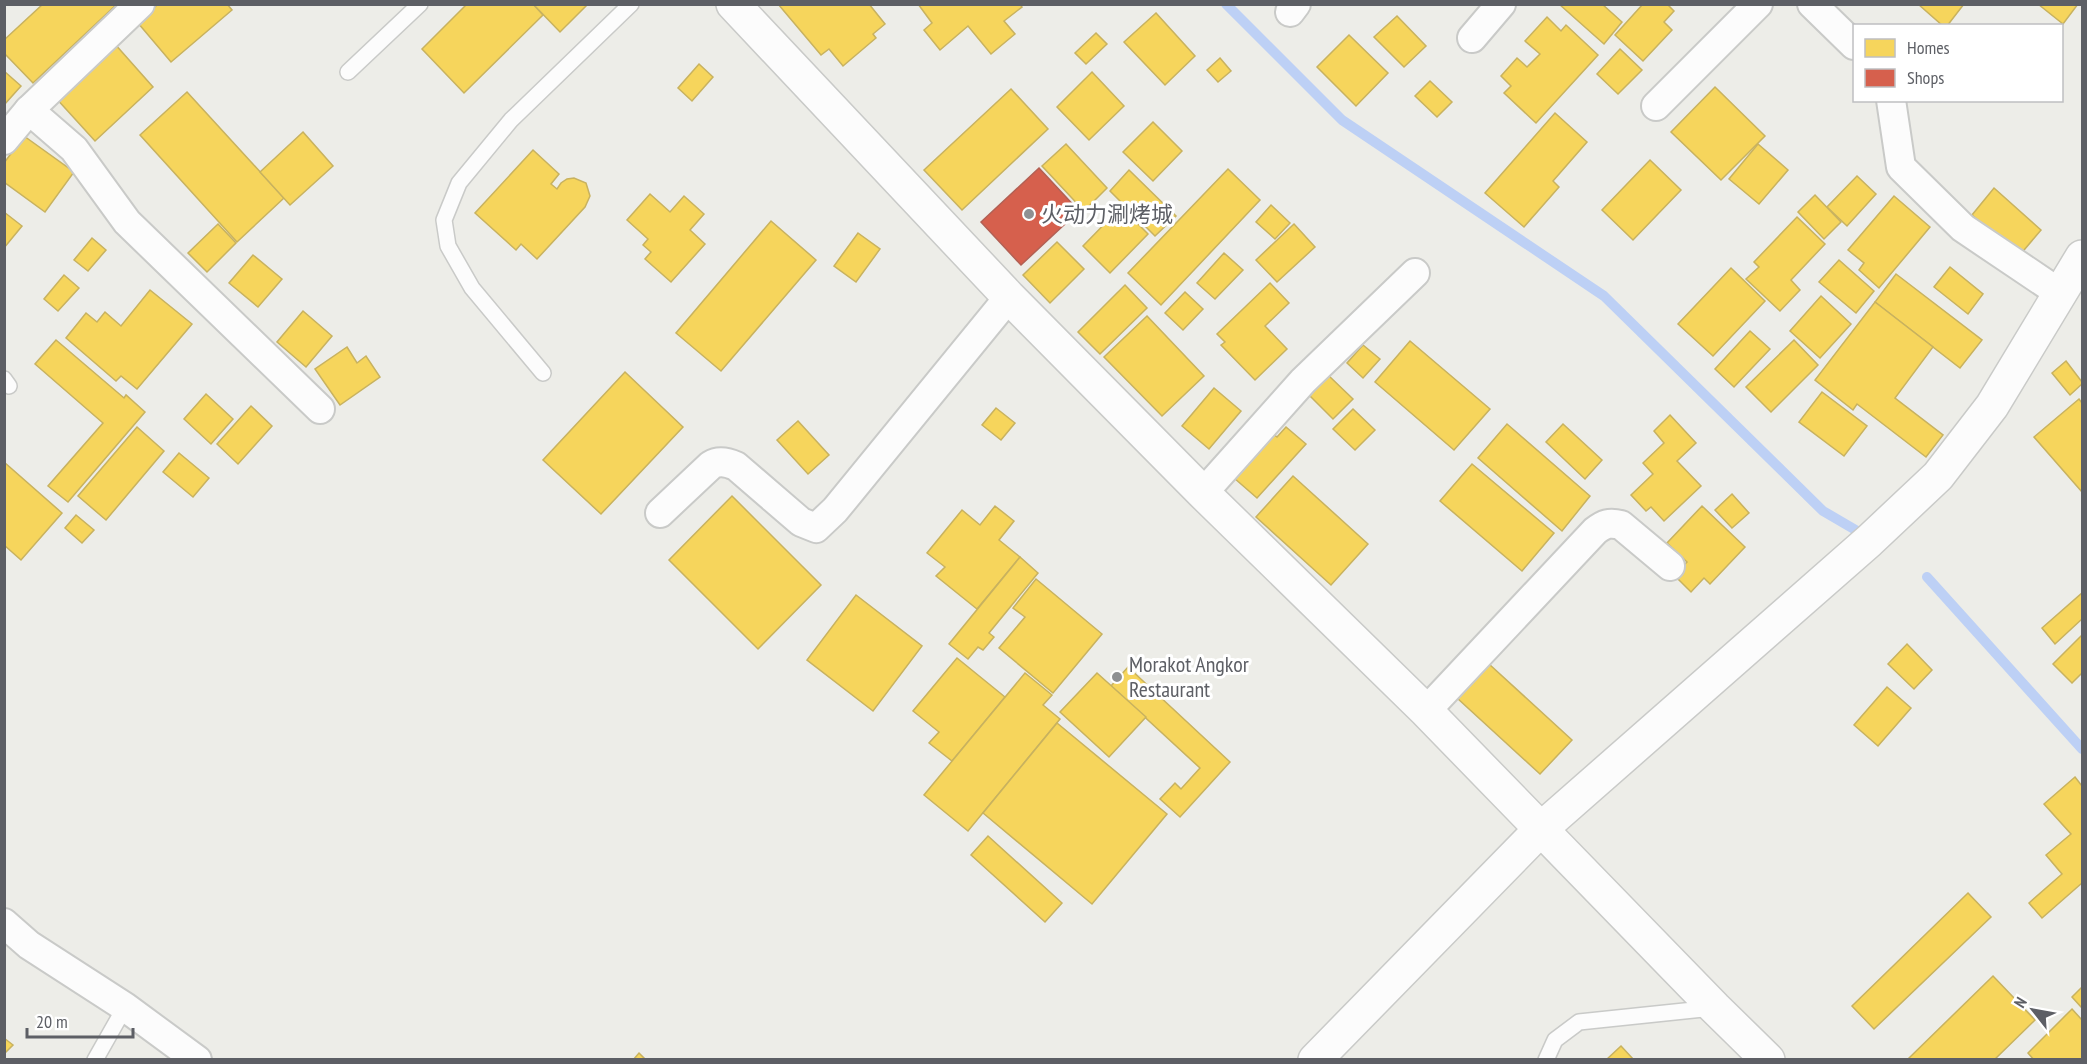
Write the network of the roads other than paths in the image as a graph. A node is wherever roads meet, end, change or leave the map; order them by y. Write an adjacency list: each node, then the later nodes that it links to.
1 (140, 4): 13 (street)
2 (420, 4): 10 (lane)
3 (632, 4): 19 (lane)
4 (733, 4): 18 (street)
5 (1501, 4): 8 (street)
6 (1758, 4): 12 (street)
7 (1812, 4): 9 (street)
8 (1472, 38)
9 (1853, 44)
10 (348, 72)
11 (1892, 102): 17 (street)
12 (1656, 106)
13 (29, 110): 14 (street); 20 (street)
14 (4, 140)
15 (2082, 257): 17 (street)
16 (1415, 273): 21 (street)
17 (2061, 294): 25 (street)
18 (1010, 297): 21 (street); 22 (street)
19 (543, 373)
20 (321, 409)
21 (1203, 493): 24 (street)
22 (660, 513)
23 (1670, 566): 24 (street)
24 (1426, 711): 25 (street)
25 (1541, 830): 28 (street); 31 (street)
26 (4, 923): 27 (street)
27 (125, 1007): 29 (lane); 30 (street)
28 (1715, 1008): 32 (lane); 33 (street)
29 (94, 1059)
30 (197, 1059)
31 (1315, 1059)
32 (1546, 1059)
33 (1768, 1059)

